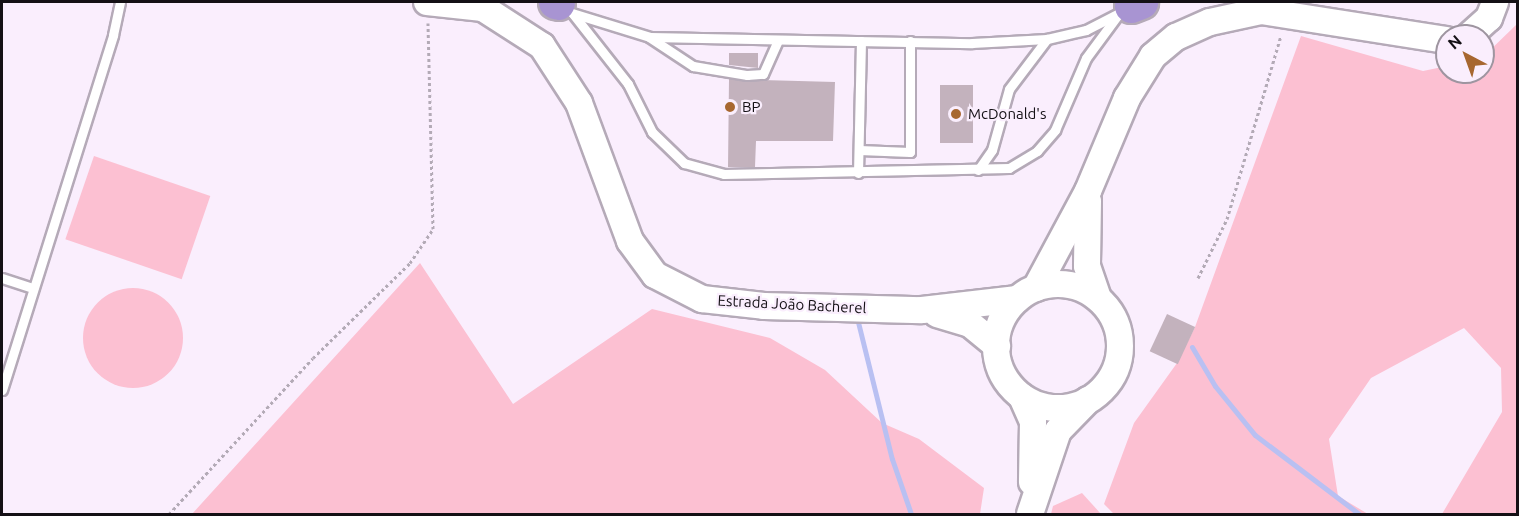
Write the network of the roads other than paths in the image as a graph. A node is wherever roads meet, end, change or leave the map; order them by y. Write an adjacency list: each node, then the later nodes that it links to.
1 (120, 2): 18 (lane)
2 (427, 2): 21 (street, Estrada João Bacherel)
3 (1496, 2): 6 (street)
4 (562, 6): 7 (lane); 15 (lane)
5 (1131, 6): 9 (lane); 14 (lane)
6 (1483, 24)
7 (647, 36): 10 (lane); 10 (lane)
8 (1435, 38): 16 (street)
9 (1047, 39): 12 (lane); 14 (lane)
10 (778, 40): 11 (lane)
11 (861, 40): 12 (lane); 13 (lane)
12 (910, 42): 13 (lane)
13 (859, 150): 15 (lane)
14 (978, 170): 15 (lane)
15 (858, 173)
16 (1088, 191): 19 (street); 20 (street)
17 (2, 278): 18 (lane)
18 (33, 288): 23 (lane)
19 (1026, 293): 20 (street); 21 (street, Estrada João Bacherel); 22 (street)
20 (1098, 298): 25 (street)
21 (922, 310): 22 (street, Estrada João Bacherel)
22 (997, 346): 24 (street)
23 (2, 390)
24 (1022, 397): 25 (street); 26 (street)
25 (1088, 400): 26 (street)
26 (1031, 512)

